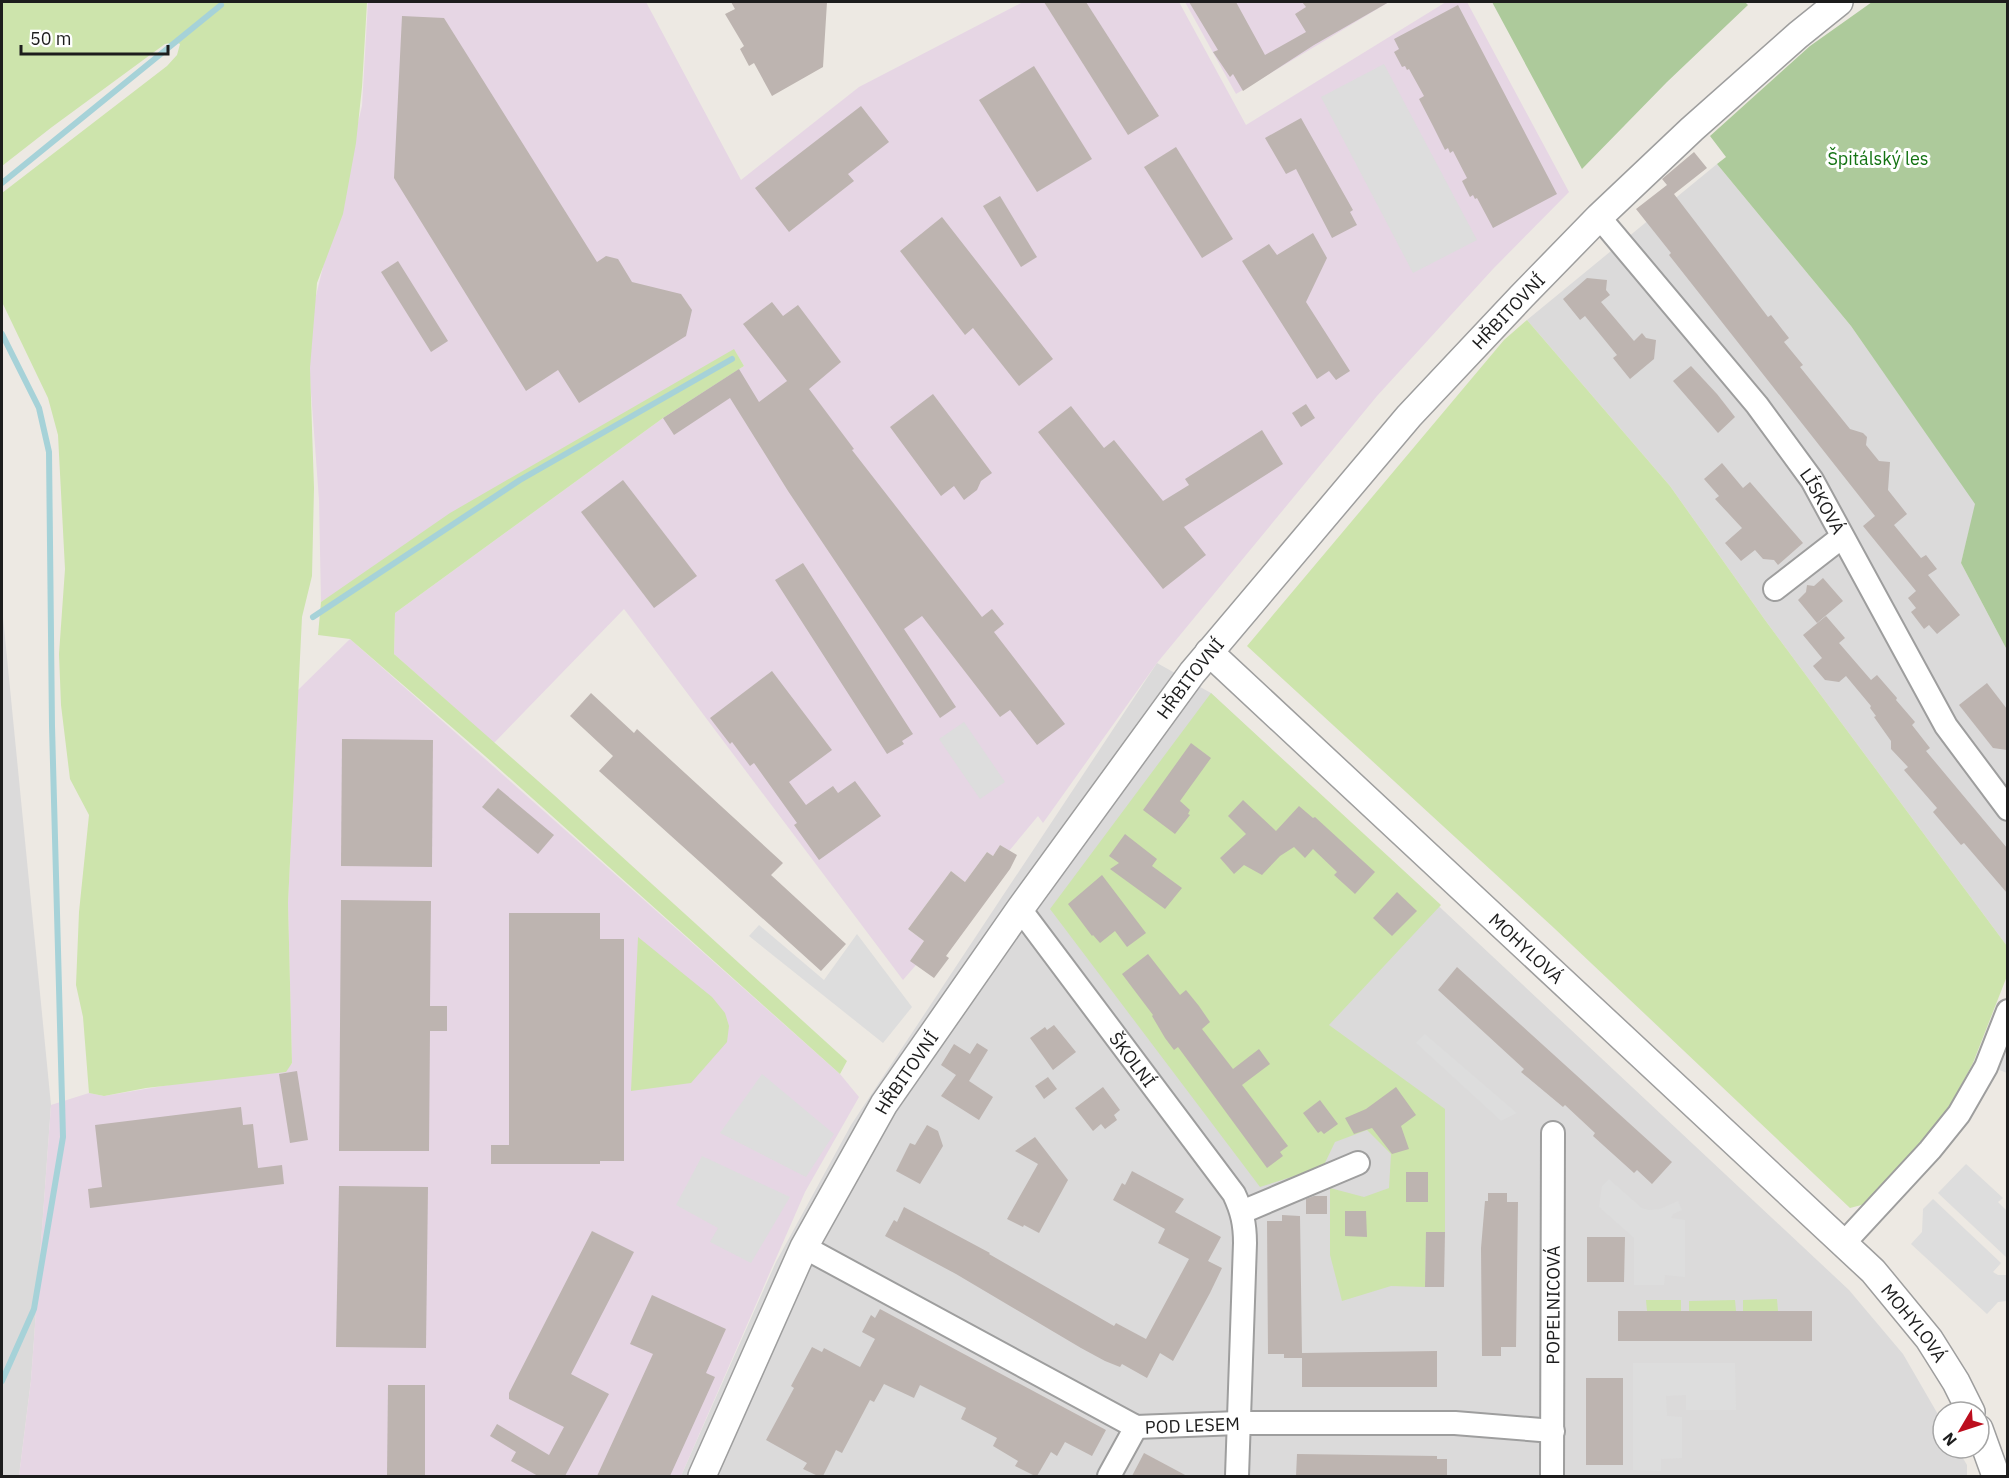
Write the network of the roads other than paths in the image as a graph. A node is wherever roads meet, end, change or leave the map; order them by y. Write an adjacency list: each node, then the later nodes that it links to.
1 (1839, 2): 2 (street, HŘBITOVNÍ)
2 (1599, 217): 3 (street, LÍSKOVÁ); 5 (street, HŘBITOVNÍ)
3 (1842, 537): 4 (street); 6 (street, LÍSKOVÁ)
4 (1775, 589)
5 (1209, 652): 7 (street, HŘBITOVNÍ); 12 (street, MOHYLOVÁ)
6 (2007, 809)
7 (1020, 909): 11 (street, ŠKOLNÍ); 13 (street, HŘBITOVNÍ)
8 (2007, 1011): 12 (street)
9 (1553, 1133): 17 (street, POPELNICOVÁ)
10 (1358, 1163): 11 (street)
11 (1242, 1212): 15 (street, ŠKOLNÍ)
12 (1844, 1243): 14 (street, MOHYLOVÁ)
13 (804, 1247): 16 (street, POD LESEM); 19 (street, HŘBITOVNÍ)
14 (1965, 1400)
15 (1238, 1423): 16 (street, POD LESEM); 17 (street, POD LESEM); 21 (street, ŠKOLNÍ)
16 (1136, 1427): 20 (street)
17 (1553, 1431): 22 (street, POPELNICOVÁ)
18 (1990, 1460): 23 (street)
19 (702, 1476)
20 (1109, 1476)
21 (1237, 1476)
22 (1552, 1476)
23 (1996, 1476)

